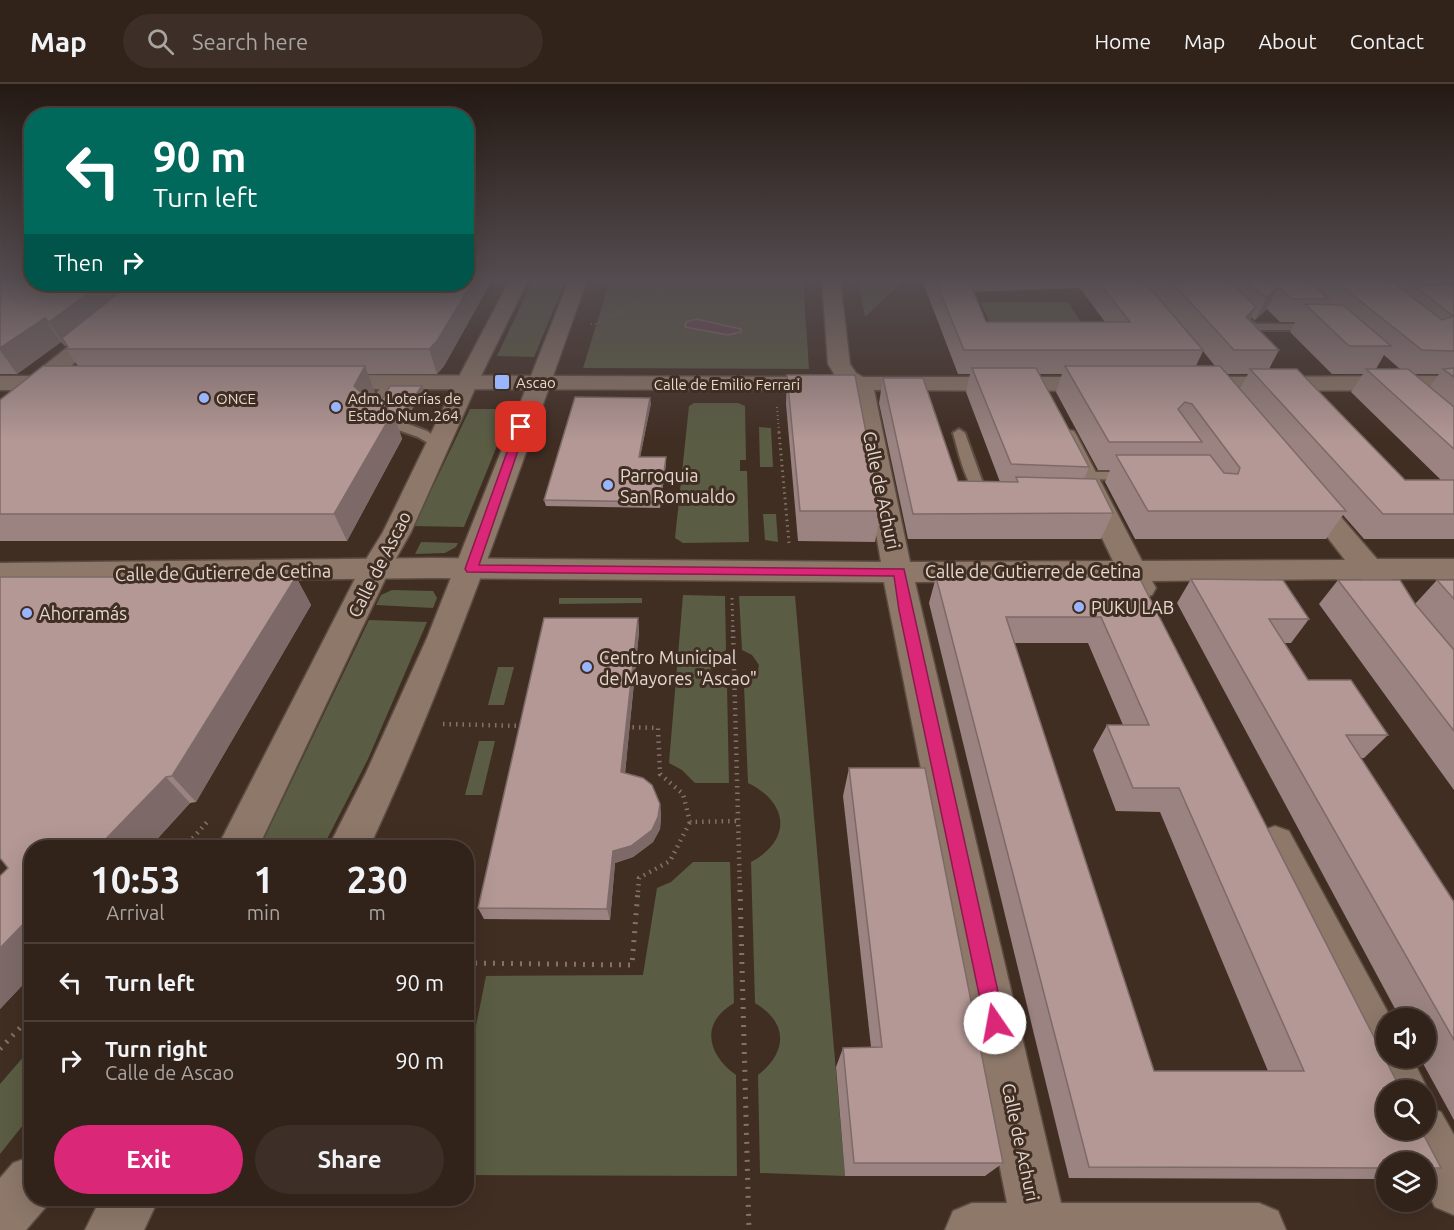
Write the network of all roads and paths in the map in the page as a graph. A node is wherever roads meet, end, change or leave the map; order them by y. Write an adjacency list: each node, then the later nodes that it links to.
1 (97, 333): 11 (street)
2 (492, 333): 9 (street, Calle de Ascao)
3 (558, 333): 13 (street)
4 (836, 333): 17 (street)
5 (1195, 358): 21 (street)
6 (1378, 365): 14 (street)
7 (307, 382): 8 (street, Calle de Emilio Ferrari)
8 (389, 382): 9 (street, Calle de Emilio Ferrari); 26 (lane)
9 (467, 382): 13 (street, Calle de Emilio Ferrari); 26 (street, Calle de Ascao)
10 (0, 383): 11 (street)
11 (36, 383): 12 (street); 24 (street)
12 (86, 383)
13 (538, 383): 16 (street, Calle de Emilio Ferrari); 33 (street)
14 (1399, 383): 15 (street); 21 (street); 22 (street)
15 (1454, 383)
16 (775, 384): 17 (street, Calle de Emilio Ferrari); 36 (path)
17 (861, 384): 18 (street, Calle de Emilio Ferrari); 38 (street, Calle de Achuri)
18 (1038, 384): 19 (street, Calle de Emilio Ferrari); 29 (street)
19 (1129, 384)
20 (1164, 384): 21 (street)
21 (1217, 384): 23 (street)
22 (1422, 404)
23 (1236, 407)
24 (0, 413)
25 (958, 433): 30 (lane)
26 (439, 444): 32 (street, Calle de Ascao)
27 (1143, 476): 29 (lane)
28 (1293, 477): 31 (street)
29 (1086, 491): 37 (street)
30 (1009, 498)
31 (1368, 568): 34 (street, Calle de Gutierre de Cetina); 37 (street, Calle de Gutierre de Cetina); 40 (street)
32 (375, 569): 33 (street, Calle de Gutierre de Cetina); 39 (street, Calle de Gutierre de Cetina); 48 (street, Calle de Ascao)
33 (471, 569): 35 (street, Calle de Gutierre de Cetina); 42 (street)
34 (1454, 569)
35 (731, 570): 36 (street, Calle de Gutierre de Cetina); 46 (path)
36 (791, 571): 38 (street, Calle de Gutierre de Cetina)
37 (1131, 571): 38 (street, Calle de Gutierre de Cetina); 41 (street)
38 (900, 572): 59 (street, Calle de Achuri)
39 (0, 573)
40 (1394, 598)
41 (1159, 621)
42 (407, 723): 43 (path); 49 (street)
43 (526, 726)
44 (622, 727): 47 (path)
45 (1260, 815): 53 (street)
46 (738, 821): 47 (path); 61 (path)
47 (690, 822): 50 (path)
48 (241, 840)
49 (352, 840)
50 (474, 963)
51 (24, 1024): 52 (path)
52 (0, 1049)
53 (1398, 1080)
54 (1428, 1140): 55 (street)
55 (1454, 1188)
56 (24, 1191): 58 (street)
57 (128, 1206): 60 (street)
58 (0, 1219)
59 (1040, 1229): 62 (street); 63 (street)
60 (112, 1230)
61 (749, 1230)
62 (972, 1230)
63 (1259, 1230)

